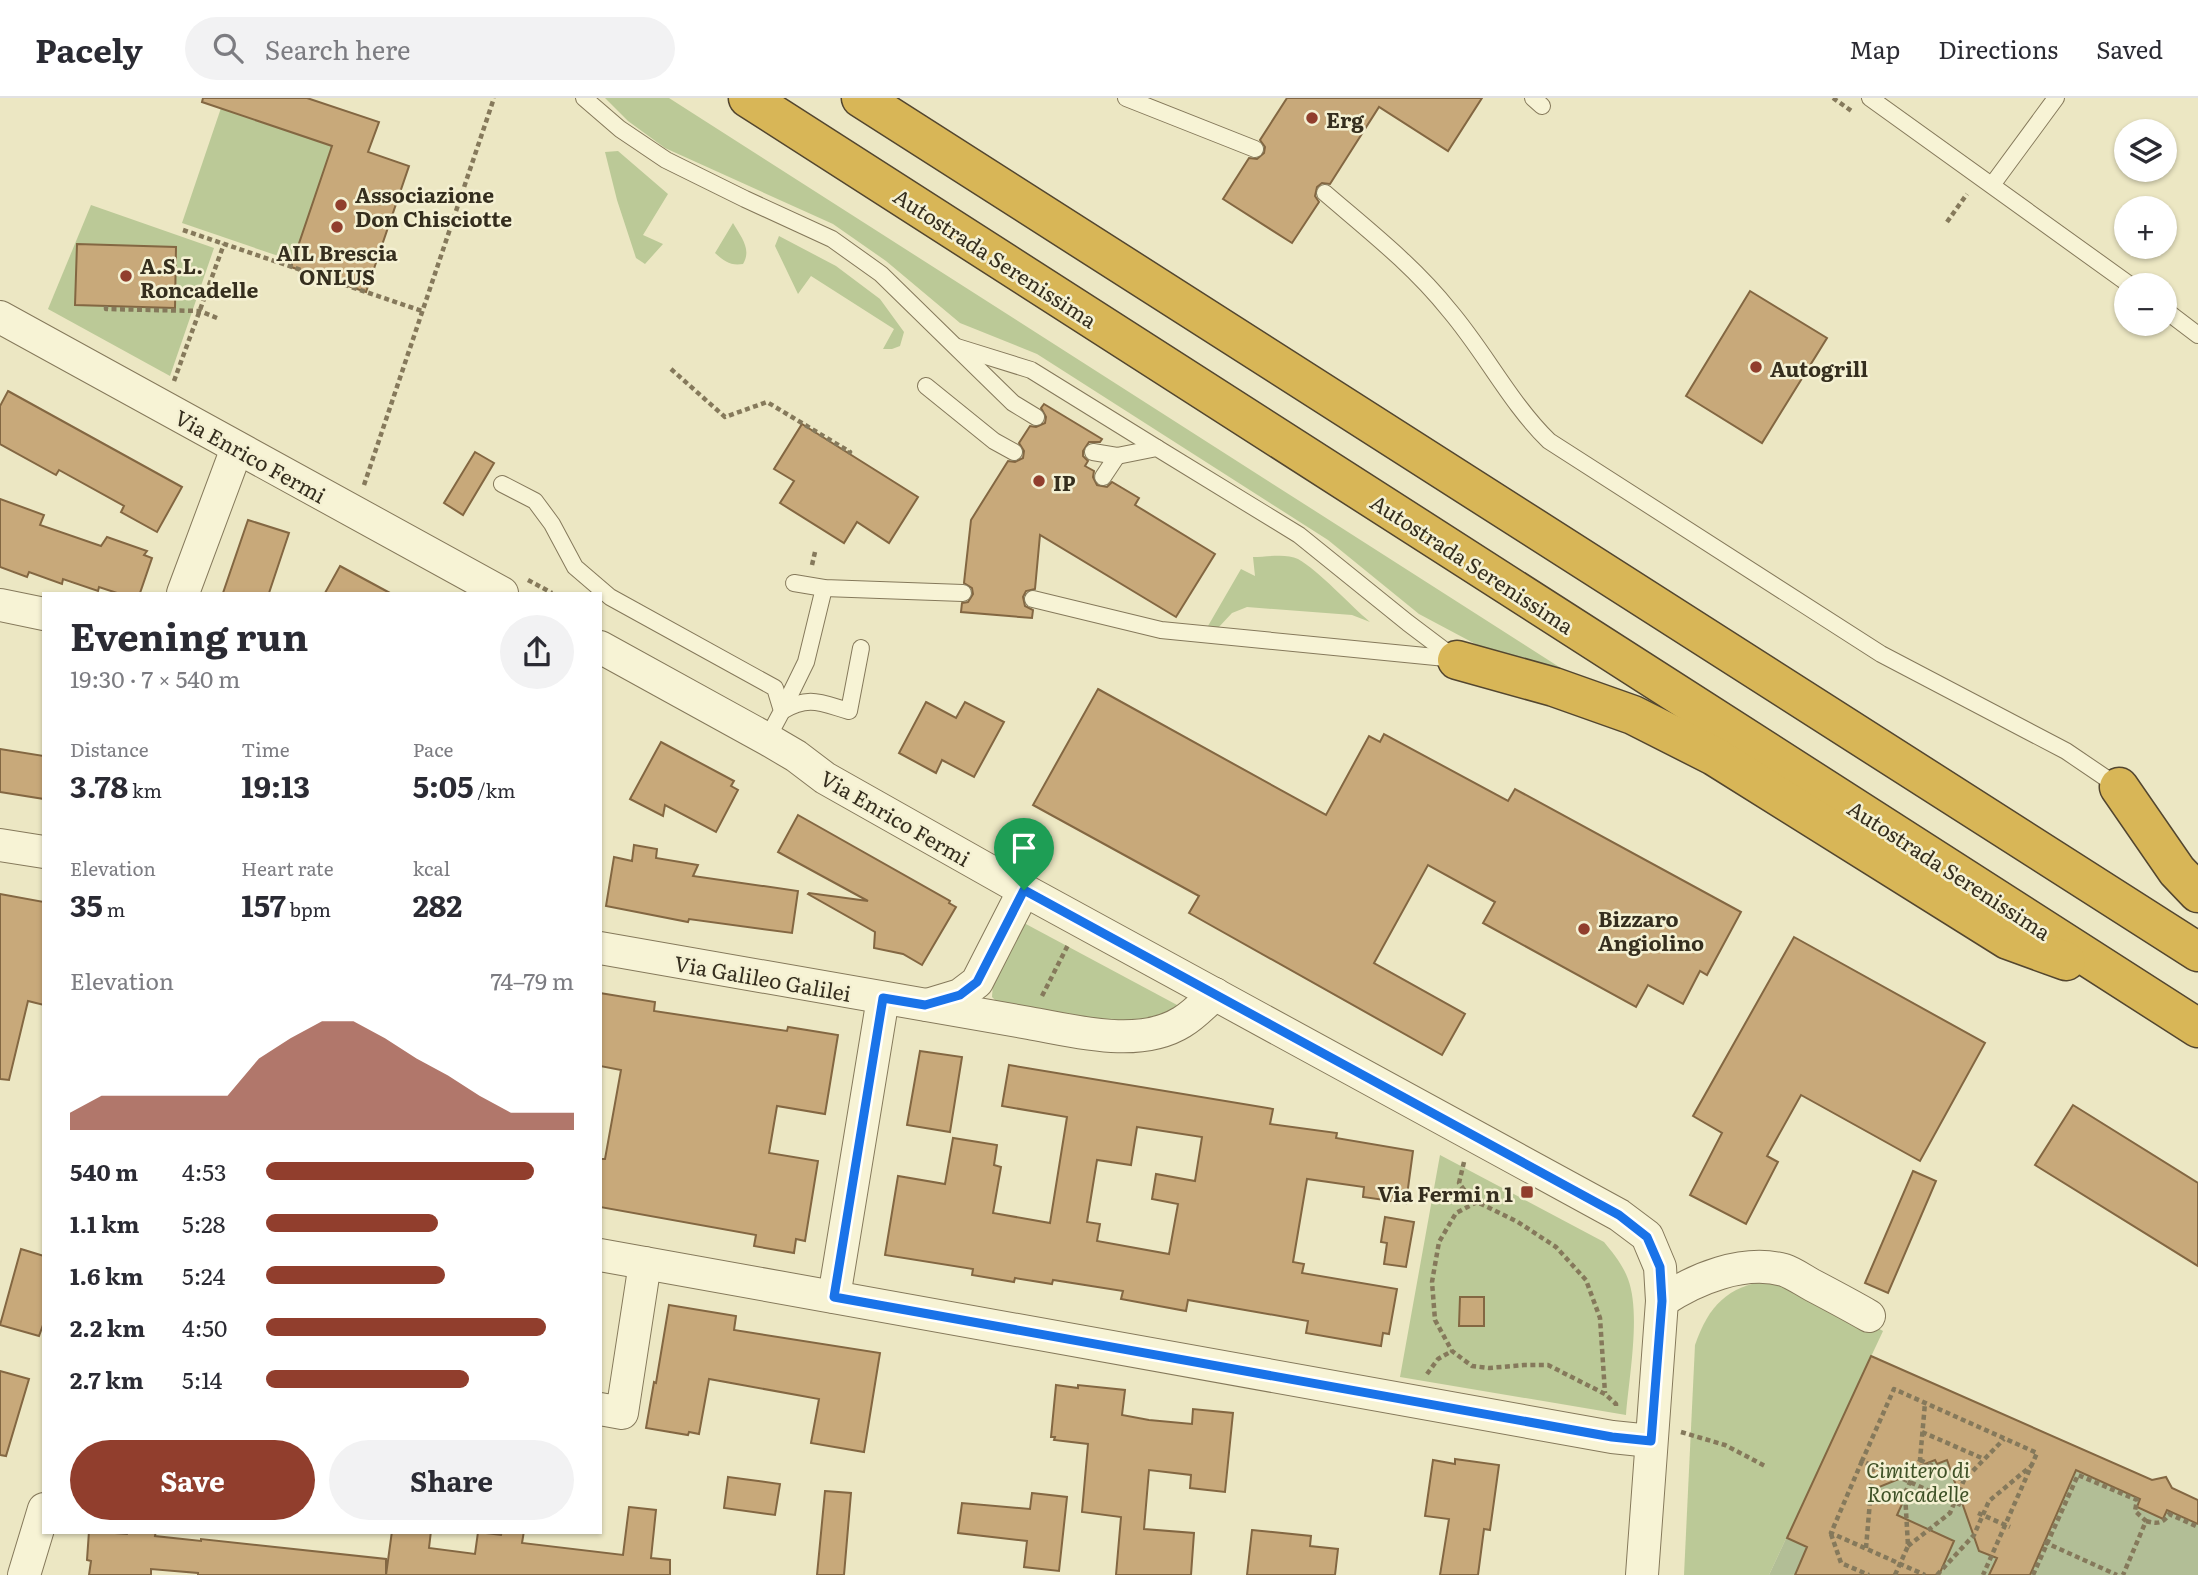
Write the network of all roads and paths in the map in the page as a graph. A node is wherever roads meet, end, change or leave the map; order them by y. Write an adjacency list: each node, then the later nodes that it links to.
1 (494, 98): 17 (path)
2 (584, 98): 23 (lane)
3 (748, 98): 59 (highway, Autostrada Serenissima)
4 (861, 98): 57 (highway)
5 (1126, 98): 8 (lane)
6 (1870, 98): 9 (lane)
7 (2056, 98): 9 (lane)
8 (1255, 149)
9 (1992, 185): 15 (lane)
10 (1325, 193): 50 (lane)
11 (1967, 194): 12 (path)
12 (1947, 222)
13 (184, 230): 14 (path)
14 (224, 244): 17 (path); 18 (path)
15 (2114, 273)
16 (106, 306): 18 (path)
17 (422, 311): 36 (path)
18 (200, 312): 20 (path); 25 (path)
19 (0, 317): 28 (street, Via Enrico Fermi)
20 (217, 318)
21 (2177, 319): 22 (lane)
22 (2198, 335)
23 (952, 345): 27 (lane); 29 (lane)
24 (671, 369): 32 (path)
25 (173, 384)
26 (926, 386): 30 (lane)
27 (1036, 416)
28 (237, 449): 39 (street); 40 (street, Via Enrico Fermi)
29 (1157, 449): 33 (lane); 47 (lane)
30 (1014, 452)
31 (1093, 452): 33 (lane)
32 (848, 453)
33 (1118, 456): 34 (lane)
34 (1103, 477)
35 (502, 484): 48 (lane)
36 (363, 489)
37 (794, 583): 38 (lane)
38 (824, 588): 41 (lane); 48 (lane)
39 (183, 592)
40 (500, 592)
41 (963, 593)
42 (1033, 600): 47 (lane)
43 (0, 605): 44 (street)
44 (42, 614)
45 (602, 648): 49 (street, Via Enrico Fermi)
46 (861, 648): 48 (lane)
47 (1457, 660): 59 (highway)
48 (782, 711): 49 (lane)
49 (767, 739): 53 (street, Via Enrico Fermi)
50 (2119, 787): 54 (highway)
51 (0, 845): 52 (street)
52 (42, 852)
53 (1024, 890): 58 (street); 60 (street, Via Enrico Fermi)
54 (2198, 893)
55 (1072, 938): 63 (path)
56 (602, 948): 61 (street, Via Galileo Galilei)
57 (2198, 952)
58 (977, 982): 62 (street, Via Galileo Galilei); 63 (street)
59 (2127, 982): 64 (highway, Autostrada Serenissima)
60 (1215, 995): 63 (street, Via Galileo Galilei); 70 (street, Via Enrico Fermi)
61 (883, 998): 62 (street, Via Galileo Galilei); 69 (street)
62 (925, 1005): 63 (street, Via Galileo Galilei)
63 (1016, 1021)
64 (2198, 1028)
65 (1469, 1153): 66 (path)
66 (1477, 1202): 72 (path); 72 (path)
67 (602, 1255): 68 (street)
68 (645, 1263): 69 (street); 74 (street)
69 (834, 1297): 77 (street)
70 (1662, 1301): 71 (street); 77 (street, Via Enrico Fermi)
71 (1869, 1316)
72 (1605, 1394): 75 (path)
73 (1925, 1404): 76 (path); 78 (path); 81 (path)
74 (602, 1409)
75 (1617, 1414)
76 (1922, 1432): 79 (path); 80 (path)
77 (1664, 1436): 83 (path); 102 (street, Via Enrico Fermi)
78 (2004, 1439): 79 (path); 82 (path)
79 (1984, 1459): 87 (path)
80 (1920, 1460): 87 (path); 88 (path)
81 (1862, 1461): 84 (path); 96 (path)
82 (2032, 1465): 91 (path); 94 (path)
83 (1765, 1466)
84 (1873, 1466): 85 (path); 99 (path)
85 (1886, 1472)
86 (1903, 1479): 88 (path)
87 (1964, 1480): 89 (path)
88 (1910, 1482): 89 (path); 98 (path)
89 (1955, 1502): 90 (path); 98 (path)
90 (1961, 1505)
91 (1980, 1514): 94 (path); 106 (path)
92 (42, 1516): 101 (street)
93 (2146, 1521): 95 (path); 97 (path); 110 (path)
94 (2008, 1526): 107 (path)
95 (2198, 1527)
96 (1830, 1533): 99 (path); 103 (path)
97 (2046, 1543): 108 (path); 109 (path)
98 (1908, 1546): 100 (path)
99 (1866, 1548): 100 (path)
100 (1900, 1564): 104 (path); 105 (path)
101 (24, 1575)
102 (1642, 1575)
103 (1869, 1575)
104 (1895, 1575)
105 (1926, 1575)
106 (1937, 1575)
107 (1983, 1575)
108 (2033, 1575)
109 (2118, 1575)
110 (2123, 1575)

